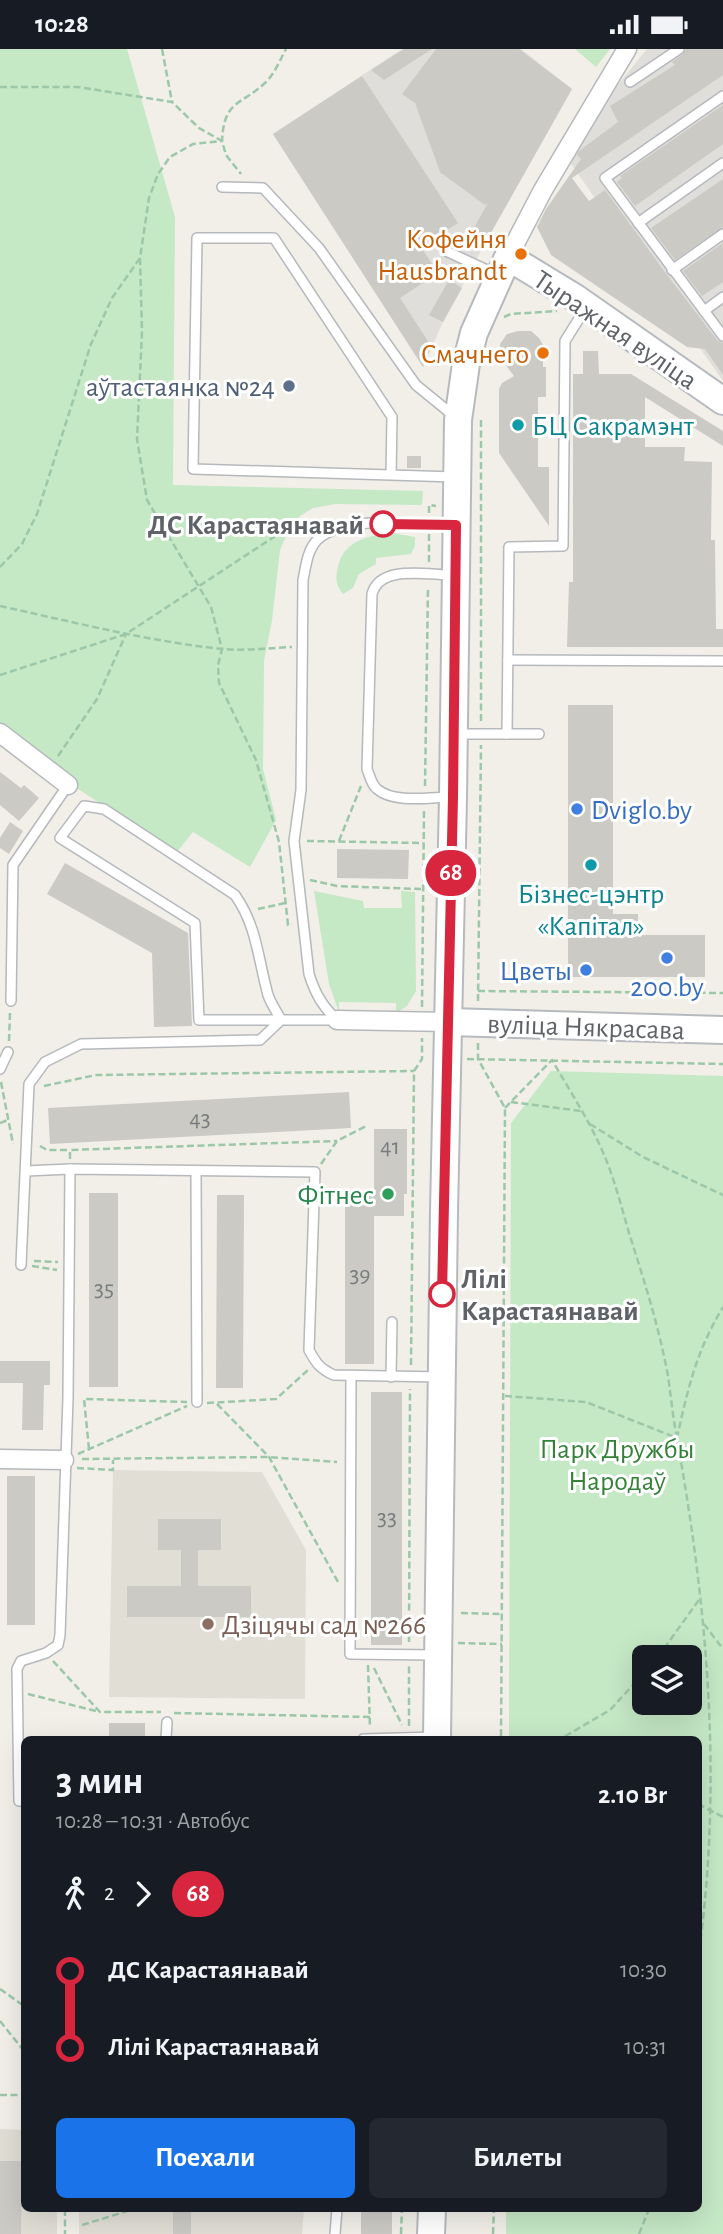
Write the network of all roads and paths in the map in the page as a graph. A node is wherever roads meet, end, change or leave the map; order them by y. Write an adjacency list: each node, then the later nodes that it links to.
1 (162, 49): 8 (path)
2 (286, 49): 9 (path)
3 (626, 49): 17 (street)
4 (679, 49): 5 (lane)
5 (630, 82)
6 (0, 87): 8 (path)
7 (723, 96): 13 (lane)
8 (172, 102): 9 (path)
9 (222, 141): 12 (path); 16 (path)
10 (723, 163): 13 (lane)
11 (222, 187): 12 (lane)
12 (263, 188): 25 (lane)
13 (638, 223): 18 (lane)
14 (723, 234): 18 (lane)
15 (448, 252): 17 (lane)
16 (141, 258): 32 (path); 35 (path)
17 (503, 267): 21 (street, Тыражная вуліца); 25 (street)
18 (672, 270): 20 (lane)
19 (723, 297): 20 (lane)
20 (704, 311): 23 (lane)
21 (582, 314): 22 (path); 24 (street, Тыражная вуліца); 40 (lane)
22 (501, 318)
23 (723, 337)
24 (723, 401)
25 (470, 414): 27 (street); 45 (path)
26 (391, 475): 26 (lane); 27 (lane)
27 (456, 477): 31 (street)
28 (429, 506): 30 (path)
29 (292, 525): 35 (path)
30 (429, 525): 31 (lane); 33 (path); 38 (lane)
31 (456, 525): 34 (street)
32 (0, 567)
33 (429, 575): 34 (lane); 48 (lane); 51 (path)
34 (456, 575): 44 (street)
35 (199, 585): 37 (path); 39 (path)
36 (0, 605): 37 (path)
37 (126, 633): 39 (path); 42 (path); 49 (path)
38 (302, 646): 39 (path); 53 (lane)
39 (222, 649): 55 (path)
40 (508, 660): 41 (lane); 46 (lane)
41 (723, 661)
42 (0, 675)
43 (0, 733): 49 (street)
44 (454, 734): 45 (lane); 52 (street)
45 (481, 734): 46 (lane); 64 (path)
46 (507, 734): 47 (lane)
47 (539, 734)
48 (368, 769): 51 (lane); 54 (path)
49 (48, 770): 50 (street)
50 (68, 785): 65 (lane)
51 (424, 797): 52 (lane); 56 (path)
52 (453, 797): 68 (street)
53 (294, 841): 54 (path); 55 (path); 58 (lane)
54 (339, 841): 56 (path)
55 (279, 842): 57 (path)
56 (424, 843): 59 (path)
57 (281, 867): 58 (path); 60 (path)
58 (297, 877): 59 (path); 67 (lane)
59 (422, 889): 63 (path)
60 (285, 903): 61 (path); 62 (path)
61 (247, 912): 66 (lane); 66 (lane)
62 (288, 925)
63 (423, 963)
64 (723, 993)
65 (11, 1001): 70 (path)
66 (281, 1020): 67 (lane); 86 (lane)
67 (337, 1020): 68 (street)
68 (449, 1022): 69 (street, вуліца Някрасава); 98 (street)
69 (723, 1030)
70 (8, 1052): 73 (lane)
71 (552, 1060): 72 (path); 75 (path); 76 (path); 77 (path)
72 (723, 1064)
73 (0, 1069)
74 (37, 1088): 97 (path)
75 (511, 1102): 76 (path); 77 (path)
76 (505, 1108): 99 (path)
77 (582, 1111): 80 (path)
78 (8, 1120): 79 (path)
79 (0, 1123)
80 (590, 1124): 89 (path); 103 (path)
81 (368, 1125): 83 (path)
82 (37, 1141): 84 (path)
83 (337, 1141): 84 (path); 88 (path)
84 (70, 1150): 85 (path)
85 (70, 1169): 86 (lane); 87 (lane); 92 (lane)
86 (26, 1171): 91 (lane)
87 (196, 1171): 88 (lane); 101 (lane)
88 (315, 1173): 95 (lane)
89 (723, 1195)
90 (54, 1262): 91 (path)
91 (21, 1263): 92 (path)
92 (69, 1271): 108 (lane)
93 (723, 1307): 103 (path)
94 (392, 1322): 96 (lane)
95 (351, 1376): 96 (lane); 109 (lane)
96 (391, 1377): 97 (lane)
97 (411, 1377): 98 (lane); 121 (path)
98 (441, 1377): 117 (street)
99 (504, 1396): 103 (path); 113 (path)
100 (84, 1399): 104 (path)
101 (197, 1402): 104 (path)
102 (218, 1404): 105 (path)
103 (677, 1438): 110 (path)
104 (89, 1449): 108 (path)
105 (269, 1457): 107 (path); 109 (path); 111 (path)
106 (0, 1459): 108 (street)
107 (113, 1459): 108 (path); 108 (path)
108 (64, 1463): 119 (lane)
109 (351, 1463): 111 (lane)
110 (702, 1597): 114 (path); 116 (path)
111 (350, 1604): 120 (lane)
112 (474, 1613): 113 (path)
113 (502, 1615): 115 (path)
114 (704, 1623): 118 (path); 136 (path)
115 (502, 1644): 117 (path); 132 (path)
116 (667, 1645)
117 (439, 1649): 121 (lane); 131 (street)
118 (723, 1649)
119 (46, 1653): 123 (lane); 124 (path)
120 (367, 1655): 121 (lane); 125 (path); 129 (path)
121 (409, 1655): 130 (path)
122 (632, 1686): 133 (path)
123 (18, 1691): 124 (path); 134 (lane)
124 (100, 1711): 125 (path)
125 (370, 1717): 128 (path)
126 (167, 1722): 127 (lane)
127 (166, 1736)
128 (367, 1736)
129 (408, 1736)
130 (409, 1736)
131 (437, 1736)
132 (501, 1736)
133 (569, 1736)
134 (21, 1801)
135 (702, 1806): 136 (path)
136 (711, 1810): 137 (path); 138 (path)
137 (723, 1817)
138 (702, 1934)
139 (0, 1989): 140 (path)
140 (21, 2004)
141 (0, 2021): 142 (path)
142 (21, 2047)
143 (0, 2095): 144 (path)
144 (21, 2095)
145 (65, 2212): 153 (path)
146 (124, 2212): 152 (path)
147 (337, 2212): 154 (lane)
148 (402, 2212): 155 (path)
149 (432, 2212): 156 (street)
150 (494, 2212): 157 (path)
151 (648, 2212): 158 (path)
152 (82, 2225)
153 (65, 2234)
154 (335, 2234)
155 (401, 2234)
156 (431, 2234)
157 (493, 2234)
158 (639, 2234)

